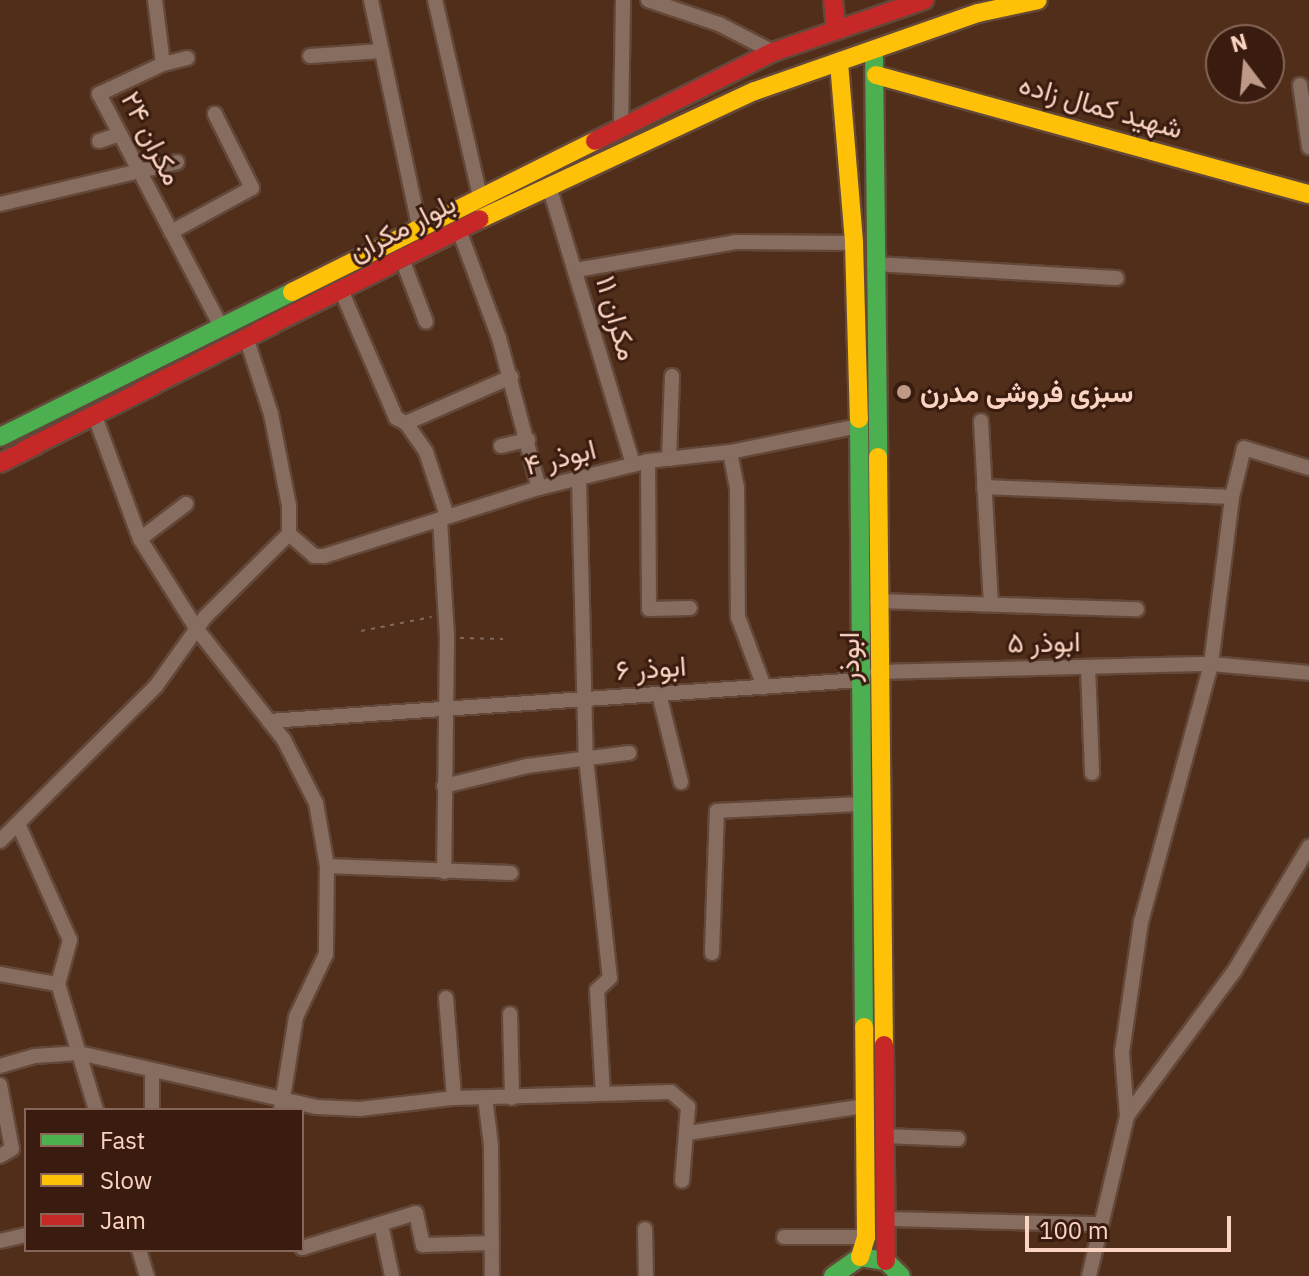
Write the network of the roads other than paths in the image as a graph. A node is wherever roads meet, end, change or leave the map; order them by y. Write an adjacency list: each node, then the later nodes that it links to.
1 (155, 0): 17 (street, مکران ۲۴)
2 (371, 0): 11 (street)
3 (435, 0): 29 (street)
4 (623, 0): 21 (street)
5 (648, 0): 13 (street)
6 (833, 0): 10 (main road, ابوذر)
7 (924, 0): 9 (main road)
8 (1038, 0): 12 (main road)
9 (871, 9): 10 (main road); 12 (main road, ابوذر)
10 (836, 29): 13 (main road); 16 (main road, ابوذر)
11 (382, 51): 14 (street); 31 (street)
12 (874, 51): 16 (main road, بلوار مکران); 18 (main road, ابوذر)
13 (773, 52): 21 (main road)
14 (310, 56)
15 (187, 58): 17 (street)
16 (839, 63): 27 (main road, بلوار مکران); 34 (main road, ابوذر)
17 (163, 64): 22 (street, مکران ۲۴)
18 (876, 75): 28 (main road, شهید کمال زاده); 36 (main road, ابوذر)
19 (1300, 85): 24 (street)
20 (215, 114): 33 (street)
21 (621, 127): 29 (main road)
22 (120, 134): 23 (street); 26 (street, مکران ۲۴)
23 (99, 141)
24 (1309, 147)
25 (177, 162): 26 (street)
26 (140, 173): 30 (street); 33 (street, مکران ۲۴)
27 (549, 186): 32 (main road, بلوار مکران); 37 (street, مکران ۱۱)
28 (1309, 194)
29 (480, 196): 31 (main road)
30 (0, 204)
31 (419, 226): 42 (main road)
32 (459, 230): 35 (main road, بلوار مکران); 45 (street)
33 (171, 232): 42 (street, مکران ۲۴)
34 (854, 243): 37 (street); 41 (main road, ابوذر)
35 (402, 259): 39 (main road, بلوار مکران); 40 (street)
36 (874, 264): 38 (street); 41 (main road, ابوذر)
37 (576, 270): 56 (street, مکران ۱۱)
38 (1117, 278)
39 (341, 290): 43 (main road, بلوار مکران); 48 (street)
40 (426, 322)
41 (865, 322): 49 (main road, ابوذر); 66 (main road, ابوذر)
42 (220, 324): 50 (main road)
43 (246, 337): 46 (main road, بلوار مکران); 64 (street)
44 (672, 376): 54 (street)
45 (511, 377): 48 (street); 51 (street)
46 (94, 414): 55 (main road, بلوار مکران); 65 (street)
47 (981, 421): 59 (street)
48 (406, 423): 63 (street)
49 (859, 426): 53 (street, ابوذر ۴); 74 (main road, ابوذر)
50 (0, 437)
51 (528, 440): 52 (street); 60 (street)
52 (501, 446)
53 (730, 452): 54 (street, ابوذر ۴); 75 (street)
54 (669, 459): 56 (street, ابوذر ۴)
55 (0, 463)
56 (641, 463): 58 (street, ابوذر ۴); 68 (street, مکران ۱۱)
57 (1309, 468): 61 (street)
58 (579, 479): 60 (street, ابوذر ۴); 77 (street)
59 (984, 487): 61 (street); 67 (street)
60 (539, 488): 63 (street, ابوذر ۴)
61 (1232, 497): 71 (street)
62 (186, 504): 65 (street)
63 (444, 518): 64 (street, ابوذر ۴); 78 (street)
64 (289, 534): 70 (street)
65 (140, 539): 70 (street)
66 (877, 601): 67 (street); 74 (main road, ابوذر)
67 (991, 604): 69 (street)
68 (690, 608)
69 (1137, 609)
70 (196, 628): 79 (street); 86 (street)
71 (1211, 664): 72 (street, ابوذر ۵); 73 (street, ابوذر ۵); 109 (street)
72 (1088, 667): 74 (street, ابوذر ۵); 82 (street)
73 (1309, 673)
74 (869, 676): 75 (street, ابوذر ۶); 85 (main road, ابوذر); 111 (main road, ابوذر)
75 (764, 687): 76 (street, ابوذر ۶)
76 (659, 694): 77 (street, ابوذر ۶); 83 (street)
77 (585, 699): 78 (street, ابوذر ۶); 81 (street)
78 (445, 709): 79 (street, ابوذر ۶); 84 (street)
79 (269, 721): 89 (street)
80 (629, 753): 81 (street)
81 (586, 758): 84 (street); 101 (street)
82 (1092, 773)
83 (681, 782)
84 (444, 786): 90 (street)
85 (861, 804): 92 (street); 106 (main road, ابوذر)
86 (19, 826): 87 (street); 94 (street)
87 (0, 841)
88 (1309, 847): 109 (street)
89 (327, 866): 90 (street); 105 (street)
90 (444, 872): 91 (street)
91 (511, 873)
92 (712, 953)
93 (0, 974): 94 (street)
94 (58, 984): 97 (street)
95 (446, 998): 103 (street)
96 (510, 1014): 104 (street)
97 (79, 1053): 98 (street); 99 (street); 107 (street)
98 (0, 1066)
99 (152, 1072): 105 (street); 108 (street)
100 (0, 1085): 113 (street)
101 (603, 1093): 104 (street); 110 (street)
102 (485, 1097): 103 (street); 104 (street); 123 (street)
103 (454, 1098): 105 (street)
104 (512, 1098)
105 (281, 1103)
106 (865, 1106): 110 (street); 121 (main road, ابوذر)
107 (95, 1108)
108 (152, 1108)
109 (1127, 1116): 117 (street)
110 (688, 1133): 114 (street)
111 (884, 1136): 112 (street); 115 (main road, ابوذر)
112 (958, 1139)
113 (0, 1156)
114 (682, 1181)
115 (889, 1219): 117 (street); 127 (main road, ابوذر)
116 (381, 1224): 123 (street); 124 (street); 129 (street)
117 (1101, 1224): 134 (street)
118 (645, 1229): 131 (street)
119 (24, 1235): 122 (street)
120 (784, 1237): 121 (street)
121 (866, 1237): 126 (main road, ابوذر)
122 (0, 1241)
123 (492, 1243): 130 (street)
124 (304, 1247)
125 (140, 1252): 128 (street)
126 (860, 1257): 127 (main road); 132 (main road)
127 (886, 1261): 133 (main road)
128 (147, 1276)
129 (392, 1276)
130 (492, 1276)
131 (646, 1276)
132 (833, 1276)
133 (901, 1276)
134 (1089, 1276)

